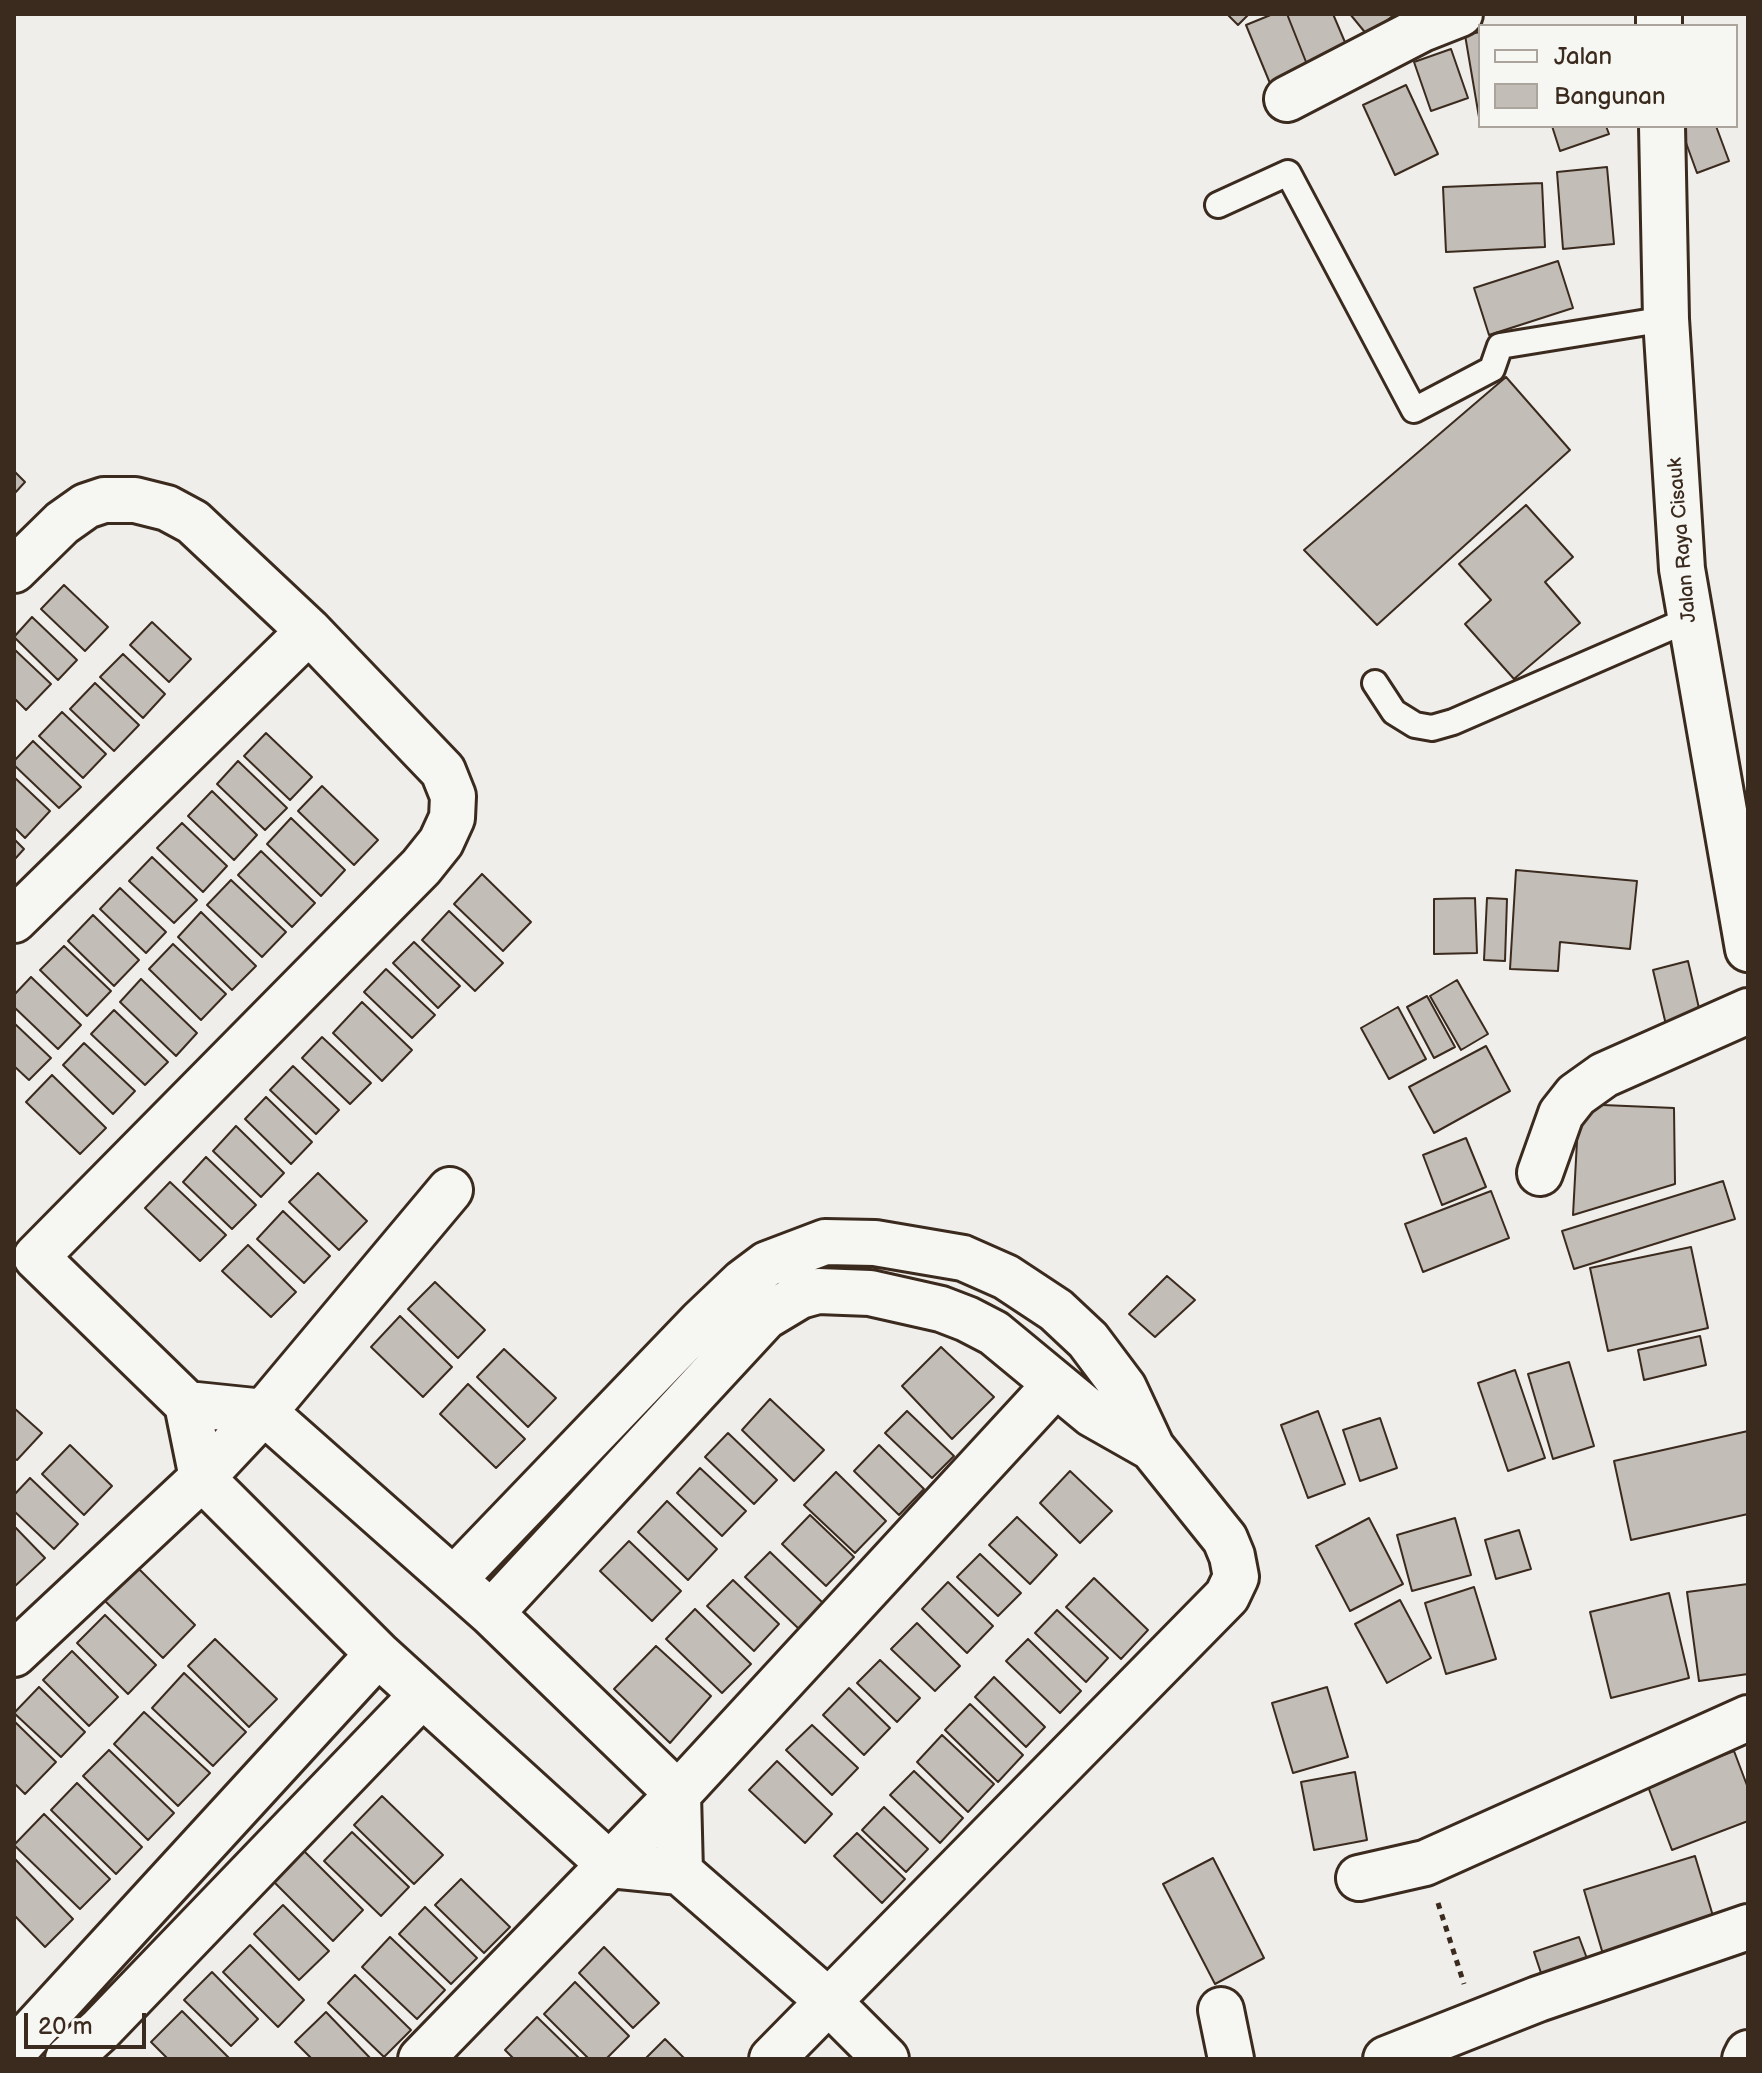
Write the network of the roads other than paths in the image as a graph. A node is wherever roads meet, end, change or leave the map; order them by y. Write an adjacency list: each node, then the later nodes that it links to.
1 (1460, 14): 2 (street)
2 (1287, 99)
3 (1662, 128): 5 (street, Jalan Raya Cisauk)
4 (1218, 205): 5 (lane)
5 (1666, 319): 7 (street, Jalan Raya Cisauk)
6 (14, 570): 8 (street)
7 (1690, 619): 9 (lane); 11 (street, Jalan Raya Cisauk)
8 (309, 631): 10 (street); 15 (street)
9 (1375, 683)
10 (14, 920)
11 (1748, 949)
12 (1748, 1011): 13 (street)
13 (1540, 1173)
14 (450, 1190): 19 (street)
15 (25, 1268): 18 (street)
16 (754, 1300): 17 (street); 20 (street); 22 (street); 23 (street)
17 (1055, 1385): 20 (street); 28 (street)
18 (187, 1404): 19 (street); 21 (street)
19 (264, 1412): 21 (street); 22 (street)
20 (1152, 1448): 33 (street)
21 (202, 1478): 24 (street); 25 (street)
22 (455, 1578): 23 (street)
23 (491, 1613): 28 (street)
24 (14, 1654)
25 (378, 1654): 26 (street); 35 (street)
26 (422, 1695): 29 (street); 35 (street)
27 (1748, 1718): 31 (street)
28 (678, 1794): 29 (street); 30 (street)
29 (610, 1865): 30 (street); 37 (street)
30 (680, 1872): 33 (street)
31 (1359, 1878)
32 (1748, 1927): 41 (street)
33 (827, 2000): 38 (street); 39 (street)
34 (1221, 2010): 40 (street)
35 (44, 2050)
36 (1748, 2053): 42 (street)
37 (421, 2059)
38 (772, 2059)
39 (886, 2059)
40 (1231, 2059)
41 (1386, 2059)
42 (1745, 2059)

